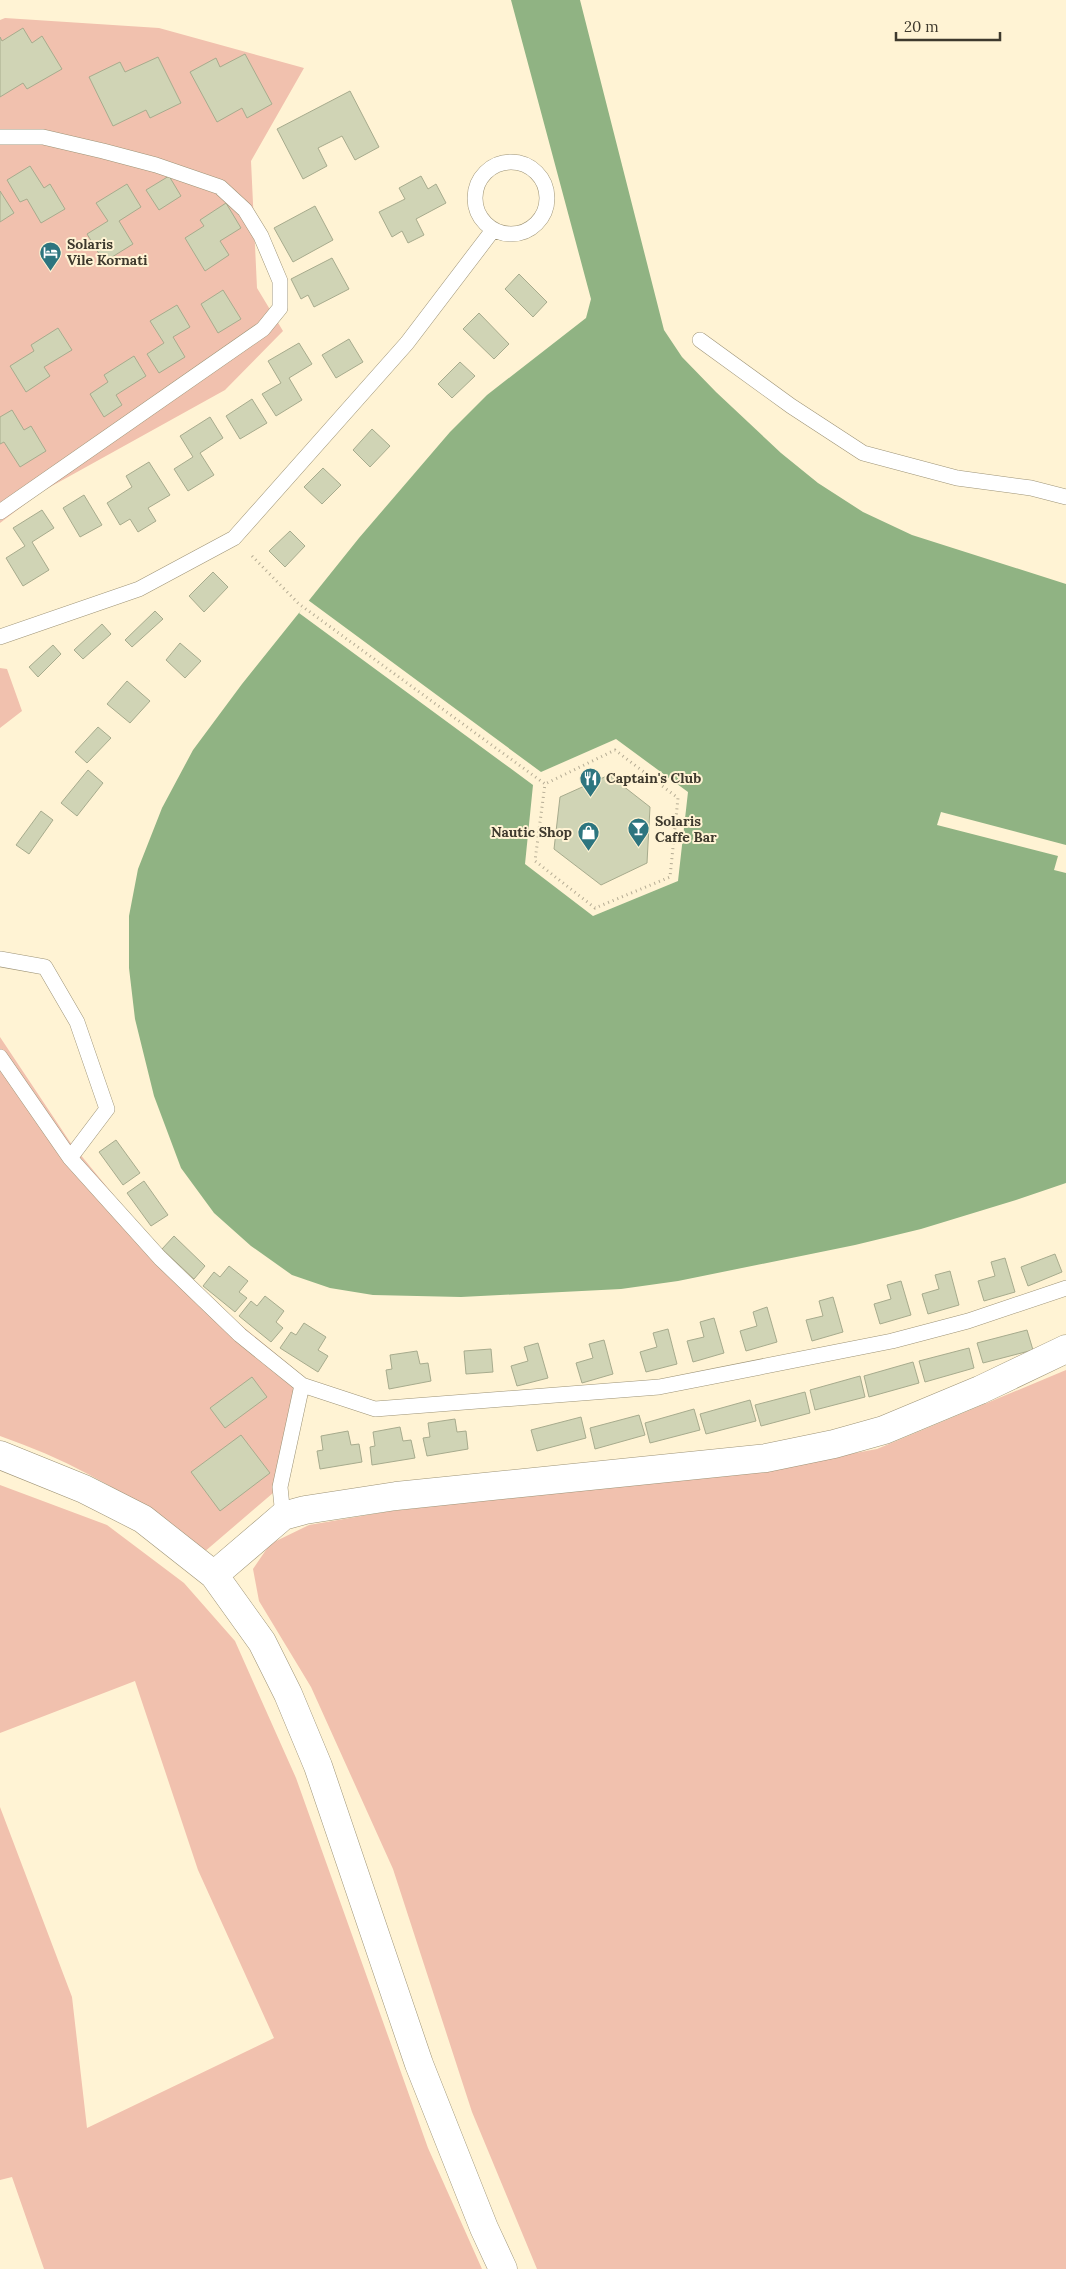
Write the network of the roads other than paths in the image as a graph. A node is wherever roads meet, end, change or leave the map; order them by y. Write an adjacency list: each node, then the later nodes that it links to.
1 (0, 137): 5 (lane)
2 (493, 230): 2 (lane); 6 (lane)
3 (700, 340): 4 (lane)
4 (1066, 497)
5 (0, 512)
6 (0, 637)
7 (0, 959): 9 (lane)
8 (0, 1057): 9 (lane)
9 (70, 1158): 12 (lane)
10 (1066, 1288): 12 (lane)
11 (1066, 1349): 14 (street)
12 (302, 1386): 14 (lane)
13 (0, 1455): 15 (street)
14 (283, 1516): 15 (street)
15 (214, 1575): 16 (street)
16 (503, 2269)

